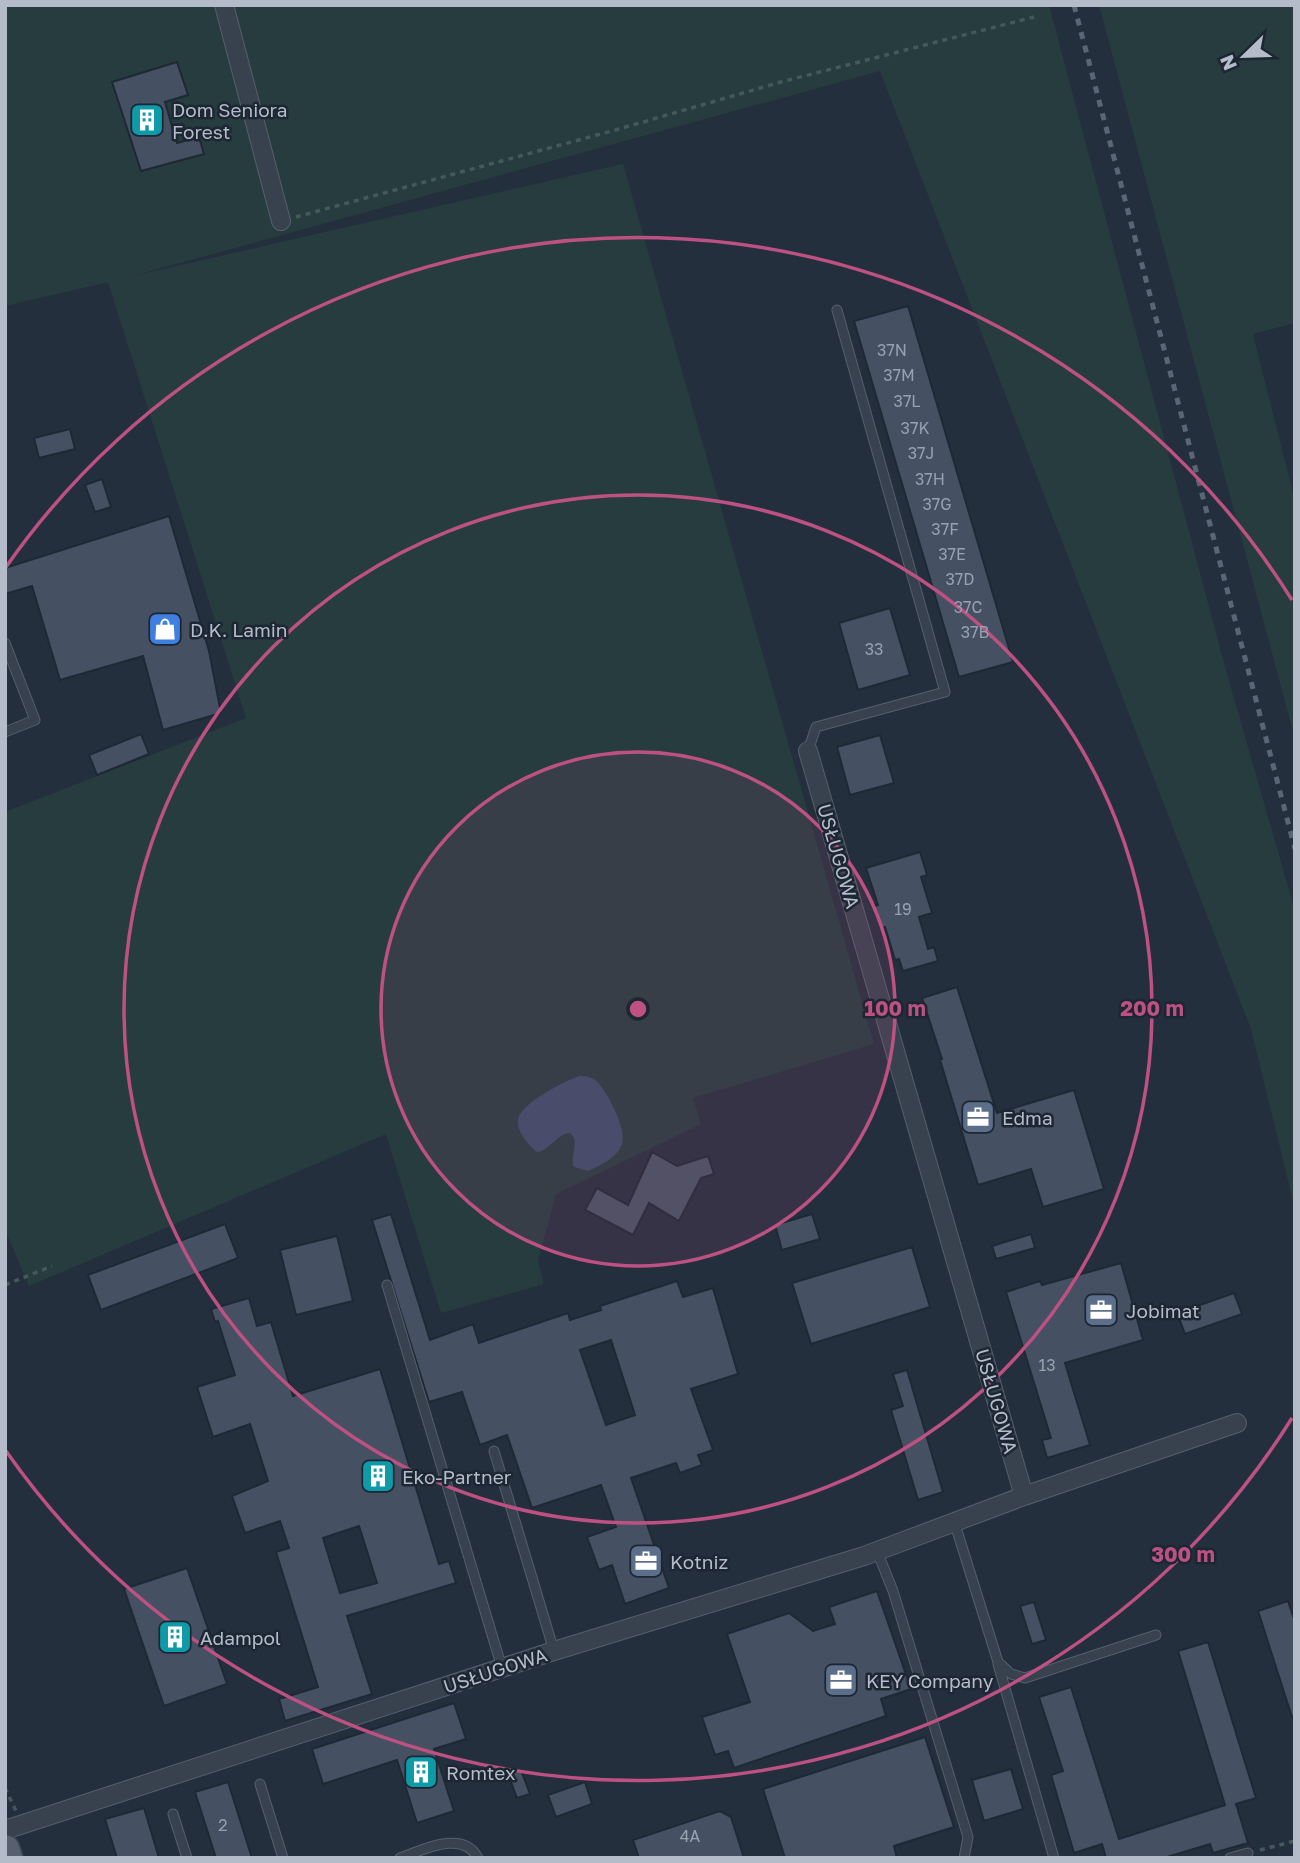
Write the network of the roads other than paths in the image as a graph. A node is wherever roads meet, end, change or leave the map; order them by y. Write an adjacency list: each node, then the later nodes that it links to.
1 (224, 5): 2 (street)
2 (281, 220)
3 (837, 310): 6 (lane, USŁUGOWA)
4 (5, 643): 5 (lane)
5 (5, 732)
6 (808, 751): 10 (street, USŁUGOWA)
7 (387, 1284): 16 (lane)
8 (1237, 1423): 10 (street, USŁUGOWA)
9 (494, 1451): 14 (lane)
10 (1024, 1496): 11 (street, USŁUGOWA)
11 (954, 1521): 12 (street, USŁUGOWA); 15 (lane)
12 (877, 1551): 14 (street, USŁUGOWA); 27 (lane)
13 (1156, 1635): 15 (lane)
14 (554, 1651): 16 (street, USŁUGOWA)
15 (998, 1662): 28 (lane)
16 (502, 1668): 19 (street, USŁUGOWA)
17 (260, 1784): 24 (lane)
18 (173, 1814): 23 (lane)
19 (5, 1830)
20 (5, 1849): 22 (main road)
21 (1248, 1853): 29 (lane)
22 (8, 1858)
23 (187, 1858)
24 (283, 1858)
25 (401, 1858): 26 (lane)
26 (478, 1858)
27 (964, 1858)
28 (1054, 1858)
29 (1230, 1858)

